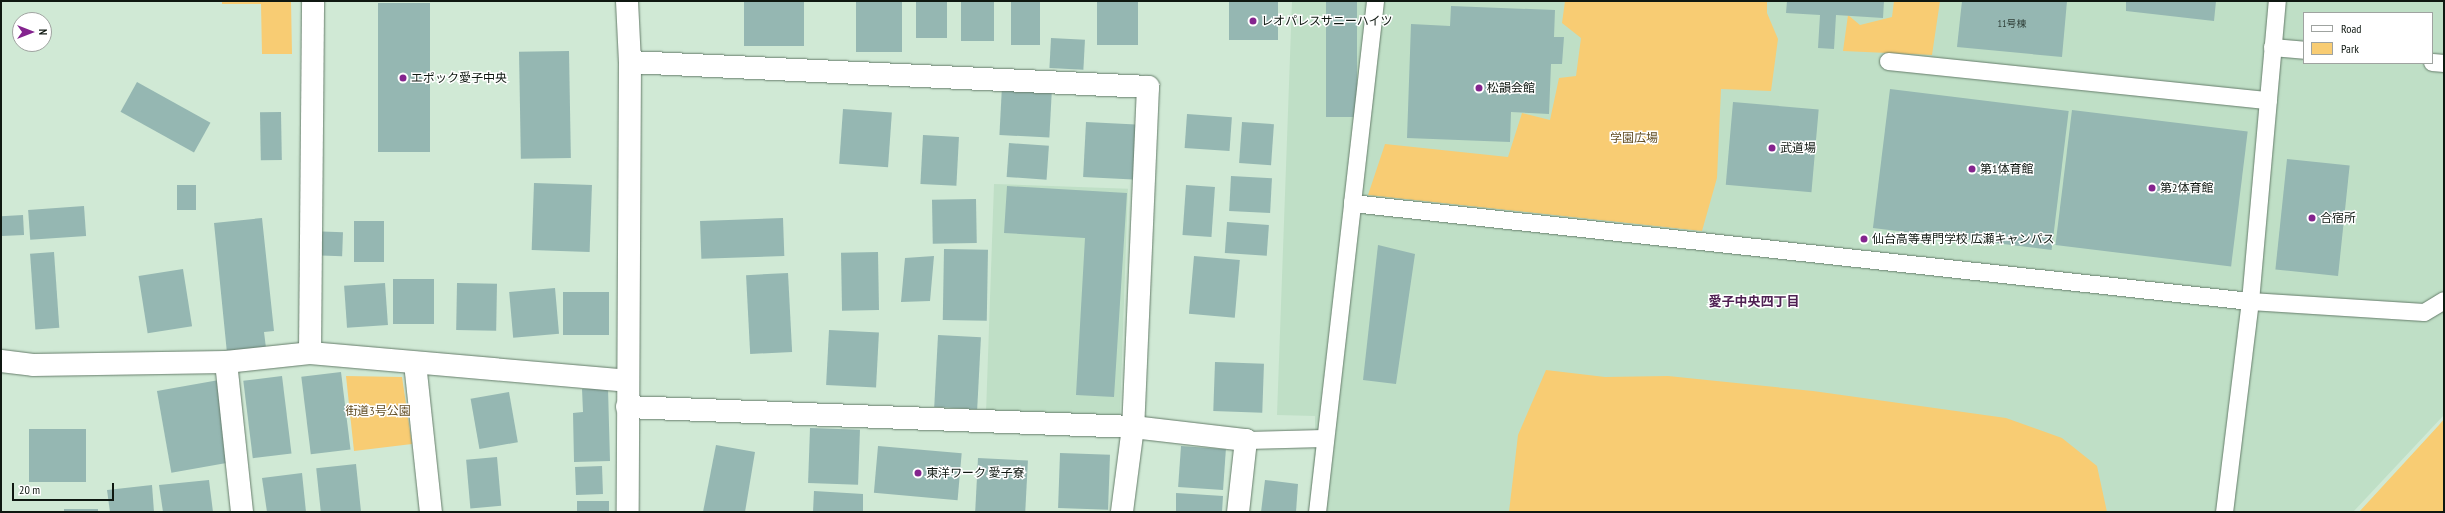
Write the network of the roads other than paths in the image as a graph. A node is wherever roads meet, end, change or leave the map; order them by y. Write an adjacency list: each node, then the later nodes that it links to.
1 (313, 1): 15 (street)
2 (627, 1): 8 (street)
3 (1375, 1): 12 (lane)
4 (2277, 1): 5 (lane)
5 (2272, 47): 6 (lane); 11 (lane)
6 (2303, 50)
7 (1888, 60): 11 (lane)
8 (630, 62): 19 (street); 21 (street)
9 (2433, 62): 10 (lane)
10 (2444, 63)
11 (2268, 100): 14 (lane)
12 (1352, 203): 14 (lane); 22 (lane)
13 (2444, 300): 14 (lane)
14 (2250, 301): 30 (lane)
15 (310, 353): 17 (street); 18 (street)
16 (1, 361): 17 (street)
17 (226, 362): 24 (street)
18 (415, 363): 19 (street); 25 (street)
19 (627, 381): 20 (street)
20 (627, 407): 21 (street); 26 (street)
21 (1133, 427): 23 (street); 27 (street)
22 (1324, 438): 23 (lane); 29 (lane)
23 (1246, 440): 28 (street)
24 (242, 512)
25 (431, 512)
26 (628, 512)
27 (1122, 512)
28 (1238, 512)
29 (1317, 512)
30 (2224, 512)

